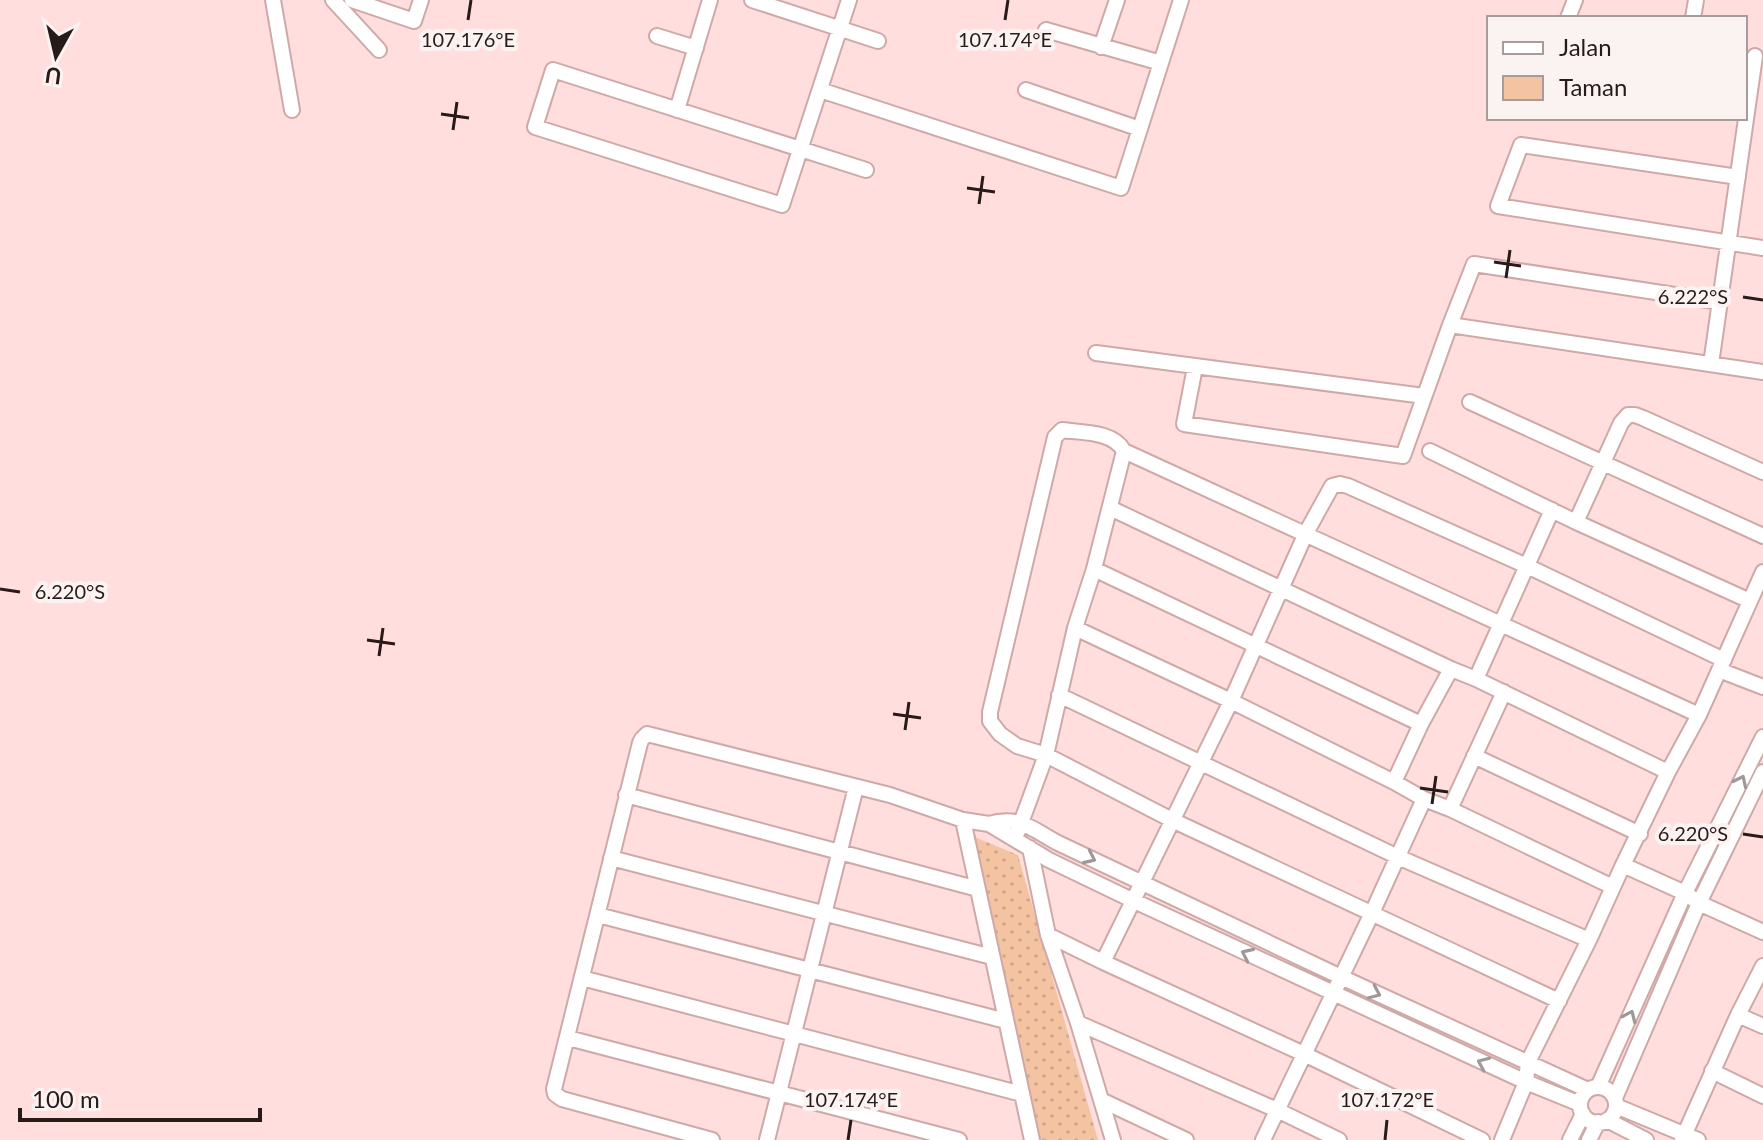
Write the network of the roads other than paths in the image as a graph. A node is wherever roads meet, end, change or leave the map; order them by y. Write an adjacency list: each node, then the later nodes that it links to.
1 (273, 0): 22 (street)
2 (333, 0): 16 (street)
3 (352, 0): 4 (street)
4 (421, 0)
5 (710, 0): 15 (street)
6 (752, 0): 10 (street)
7 (849, 0): 10 (street)
8 (1117, 0): 14 (street)
9 (1181, 0): 18 (street)
10 (840, 29): 13 (street); 19 (street)
11 (1046, 30): 14 (street)
12 (657, 36): 15 (street)
13 (878, 41)
14 (1101, 47): 18 (street)
15 (696, 48): 23 (street)
16 (379, 50)
17 (1754, 56): 21 (street)
18 (1161, 63): 25 (street)
19 (820, 90): 25 (street); 26 (street)
20 (1026, 90): 25 (street)
21 (1747, 107)
22 (292, 110)
23 (677, 110): 26 (street); 26 (street)
24 (1745, 120): 28 (street)
25 (1140, 129)
26 (800, 149): 27 (street)
27 (866, 170)
28 (1738, 177): 29 (street); 29 (street)
29 (1728, 243): 30 (street); 31 (street)
30 (1763, 248)
31 (1720, 302): 32 (street); 34 (street)
32 (1450, 325): 34 (street); 37 (street)
33 (1096, 353): 35 (street)
34 (1711, 364): 36 (street)
35 (1195, 367): 37 (street); 37 (street)
36 (1763, 372)
37 (1424, 396)
38 (1470, 402): 41 (street)
39 (1124, 451): 43 (street); 46 (street); 66 (street)
40 (1430, 451): 44 (street)
41 (1604, 464): 42 (street); 45 (street); 47 (street)
42 (1763, 472)
43 (1110, 508): 49 (street); 51 (street)
44 (1552, 510): 45 (street); 48 (street)
45 (1576, 522): 52 (street)
46 (1306, 533): 48 (street); 51 (street); 53 (street)
47 (1763, 536)
48 (1527, 566): 53 (street); 56 (street)
49 (1094, 569): 54 (street); 55 (street)
50 (1763, 572): 52 (street)
51 (1281, 589): 55 (street); 57 (street)
52 (1750, 601): 56 (street)
53 (1502, 624): 58 (street); 63 (street)
54 (1075, 628): 61 (street); 62 (street)
55 (1255, 645): 62 (street); 64 (street)
56 (1722, 665): 59 (street); 63 (street)
57 (1451, 669): 58 (street); 64 (street)
58 (1476, 679): 60 (street)
59 (1763, 687)
60 (1504, 692): 67 (street); 69 (street)
61 (1059, 695): 66 (street); 68 (street)
62 (1231, 701): 68 (street); 71 (street)
63 (1699, 715): 69 (street)
64 (1421, 724): 71 (street)
65 (1763, 737): 91 (street, one-way to 65)
66 (1046, 755): 77 (street); 78 (street)
67 (1474, 756): 75 (street); 80 (street)
68 (1200, 762): 77 (street); 84 (street)
69 (1668, 772): 80 (street)
70 (1763, 772): 93 (street)
71 (1394, 782): 74 (street)
72 (856, 787): 73 (street); 76 (street); 83 (street)
73 (626, 795): 83 (street); 85 (street)
74 (1424, 799): 75 (street); 84 (street)
75 (1450, 809): 89 (street)
76 (963, 820): 79 (street); 90 (street)
77 (1172, 820): 88 (street); 95 (street)
78 (1020, 823): 79 (street); 81 (street); 82 (street)
79 (989, 824): 82 (street)
80 (1640, 834): 87 (street)
81 (1058, 843): 86 (street); 88 (street, one-way to 88)
82 (1023, 844): 86 (street); 98 (street)
83 (839, 852): 90 (street); 94 (street)
84 (1398, 857): 95 (street); 99 (street)
85 (611, 858): 94 (street); 96 (street)
86 (1049, 860): 92 (street)
87 (1623, 865): 89 (street); 91 (street)
88 (1141, 882): 92 (street); 104 (street)
89 (1613, 887): 99 (street)
90 (978, 889): 100 (street)
91 (1685, 893): 93 (street); 118 (street, one-way to 91)
92 (1132, 900): 101 (street); 106 (street, one-way to 92)
93 (1699, 903): 97 (street); 123 (street)
94 (824, 913): 100 (street); 103 (street)
95 (1372, 913): 104 (street); 107 (street)
96 (598, 915): 103 (street); 105 (street)
97 (1763, 932)
98 (1048, 935): 101 (street); 110 (street)
99 (1589, 940): 107 (street)
100 (992, 957): 109 (street)
101 (1103, 962): 114 (street)
102 (1763, 966): 108 (street)
103 (809, 970): 109 (street); 112 (street)
104 (1341, 977): 106 (street); 115 (street, one-way to 115)
105 (582, 978): 112 (street); 113 (street)
106 (1332, 994): 114 (street); 117 (street, one-way to 106)
107 (1559, 1001): 115 (street)
108 (1738, 1015): 111 (street); 116 (street)
109 (1006, 1021): 120 (street)
110 (1078, 1023): 122 (street); 125 (street)
111 (1763, 1026)
112 (793, 1034): 119 (street); 120 (street)
113 (568, 1038): 119 (street); 128 (street)
114 (1304, 1054): 125 (street); 136 (street)
115 (1528, 1062): 117 (street); 118 (street)
116 (1712, 1071): 121 (street); 127 (street)
117 (1526, 1082): 124 (street); 137 (street)
118 (1593, 1088): 123 (street); 124 (street)
119 (778, 1093): 129 (street); 130 (street)
120 (1022, 1094): 131 (street)
121 (1763, 1096)
122 (1101, 1100): 132 (street); 133 (street)
123 (1616, 1102): 126 (street); 127 (street)
124 (1582, 1109): 126 (street); 138 (street)
125 (1277, 1110): 134 (street); 135 (street)
126 (1603, 1121): 139 (street); 140 (street)
127 (1688, 1138)
128 (712, 1140)
129 (767, 1140)
130 (959, 1140)
131 (1032, 1140)
132 (1113, 1140)
133 (1186, 1140)
134 (1263, 1140)
135 (1339, 1140)
136 (1482, 1140)
137 (1502, 1140)
138 (1570, 1140)
139 (1589, 1140)
140 (1646, 1140)

